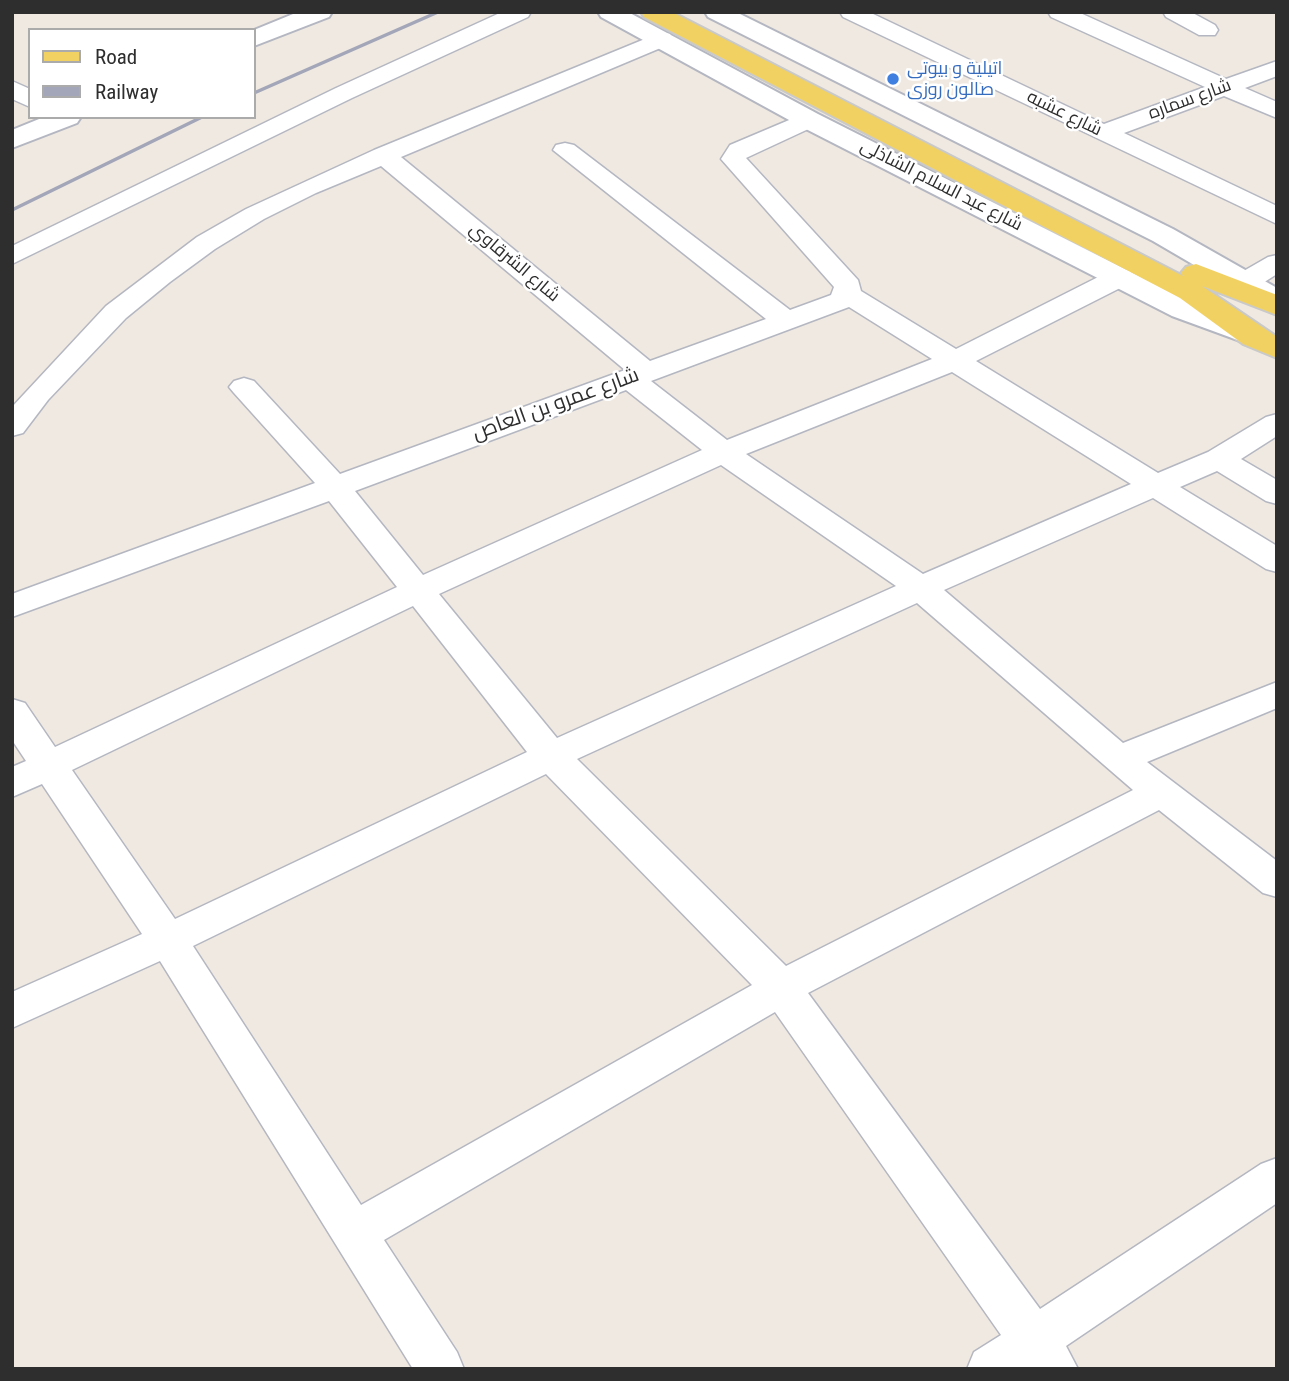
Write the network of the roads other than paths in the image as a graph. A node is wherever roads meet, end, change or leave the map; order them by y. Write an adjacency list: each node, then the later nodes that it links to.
1 (271, 12): 11 (street)
2 (320, 12): 13 (street)
3 (520, 12): 27 (street)
4 (610, 12): 14 (street, شارع عبد السلام الشاذلى)
5 (653, 12): 29 (main road)
6 (691, 12): 29 (main road)
7 (717, 12): 31 (street)
8 (851, 12): 22 (street, شارع عشبه)
9 (1174, 12): 12 (street)
10 (1061, 13): 17 (street)
11 (255, 28)
12 (1208, 30)
13 (256, 31)
14 (662, 39): 21 (street, شارع عبد السلام الشاذلى); 25 (street)
15 (1277, 68): 17 (street, شارع سماره)
16 (12, 88): 18 (street)
17 (1224, 88): 19 (street); 22 (street, شارع سماره)
18 (28, 99)
19 (1277, 111)
20 (63, 119): 23 (street)
21 (809, 120): 30 (street, شارع عبد السلام الشاذلى); 32 (street)
22 (1103, 133): 26 (street, شارع عشبه)
23 (12, 141)
24 (565, 150): 34 (street)
25 (383, 155): 37 (street, شارع الشرقاوي); 39 (street)
26 (1277, 216)
27 (12, 256)
28 (1277, 263): 31 (street)
29 (1173, 272): 33 (main road); 35 (main road)
30 (1120, 277): 35 (street, شارع عبد السلام الشاذلى); 36 (street)
31 (1245, 282): 33 (street)
32 (848, 294): 34 (street, شارع عمرو بن العاص); 36 (street)
33 (1277, 303)
34 (786, 321): 37 (street, شارع عمرو بن العاص)
35 (1265, 343)
36 (954, 361): 41 (street); 43 (street)
37 (637, 375): 41 (street, شارع الشرقاوي); 44 (street, شارع عمرو بن العاص)
38 (244, 387): 44 (street)
39 (12, 427)
40 (1270, 436): 42 (street)
41 (723, 452): 47 (street, شارع الشرقاوي); 48 (street)
42 (1219, 459): 43 (street); 45 (street)
43 (1158, 486): 46 (street); 47 (street)
44 (335, 487): 48 (street); 49 (street, شارع عمرو بن العاص)
45 (1277, 494)
46 (1277, 561)
47 (921, 588): 52 (street); 53 (street, شارع الشرقاوي)
48 (419, 590): 52 (street); 54 (street)
49 (12, 606)
50 (1277, 694): 53 (street)
51 (12, 712): 54 (street)
52 (551, 756): 57 (street); 58 (street)
53 (1118, 759): 55 (street, شارع الشرقاوي)
54 (30, 775): 57 (street)
55 (1161, 792): 56 (street, شارع الشرقاوي); 58 (street)
56 (1277, 882)
57 (168, 940): 59 (street); 61 (street)
58 (781, 988): 61 (street); 62 (street)
59 (12, 1011)
60 (1277, 1178): 62 (street)
61 (352, 1234): 63 (street)
62 (1044, 1355): 64 (street)
63 (440, 1369)
64 (990, 1369)

